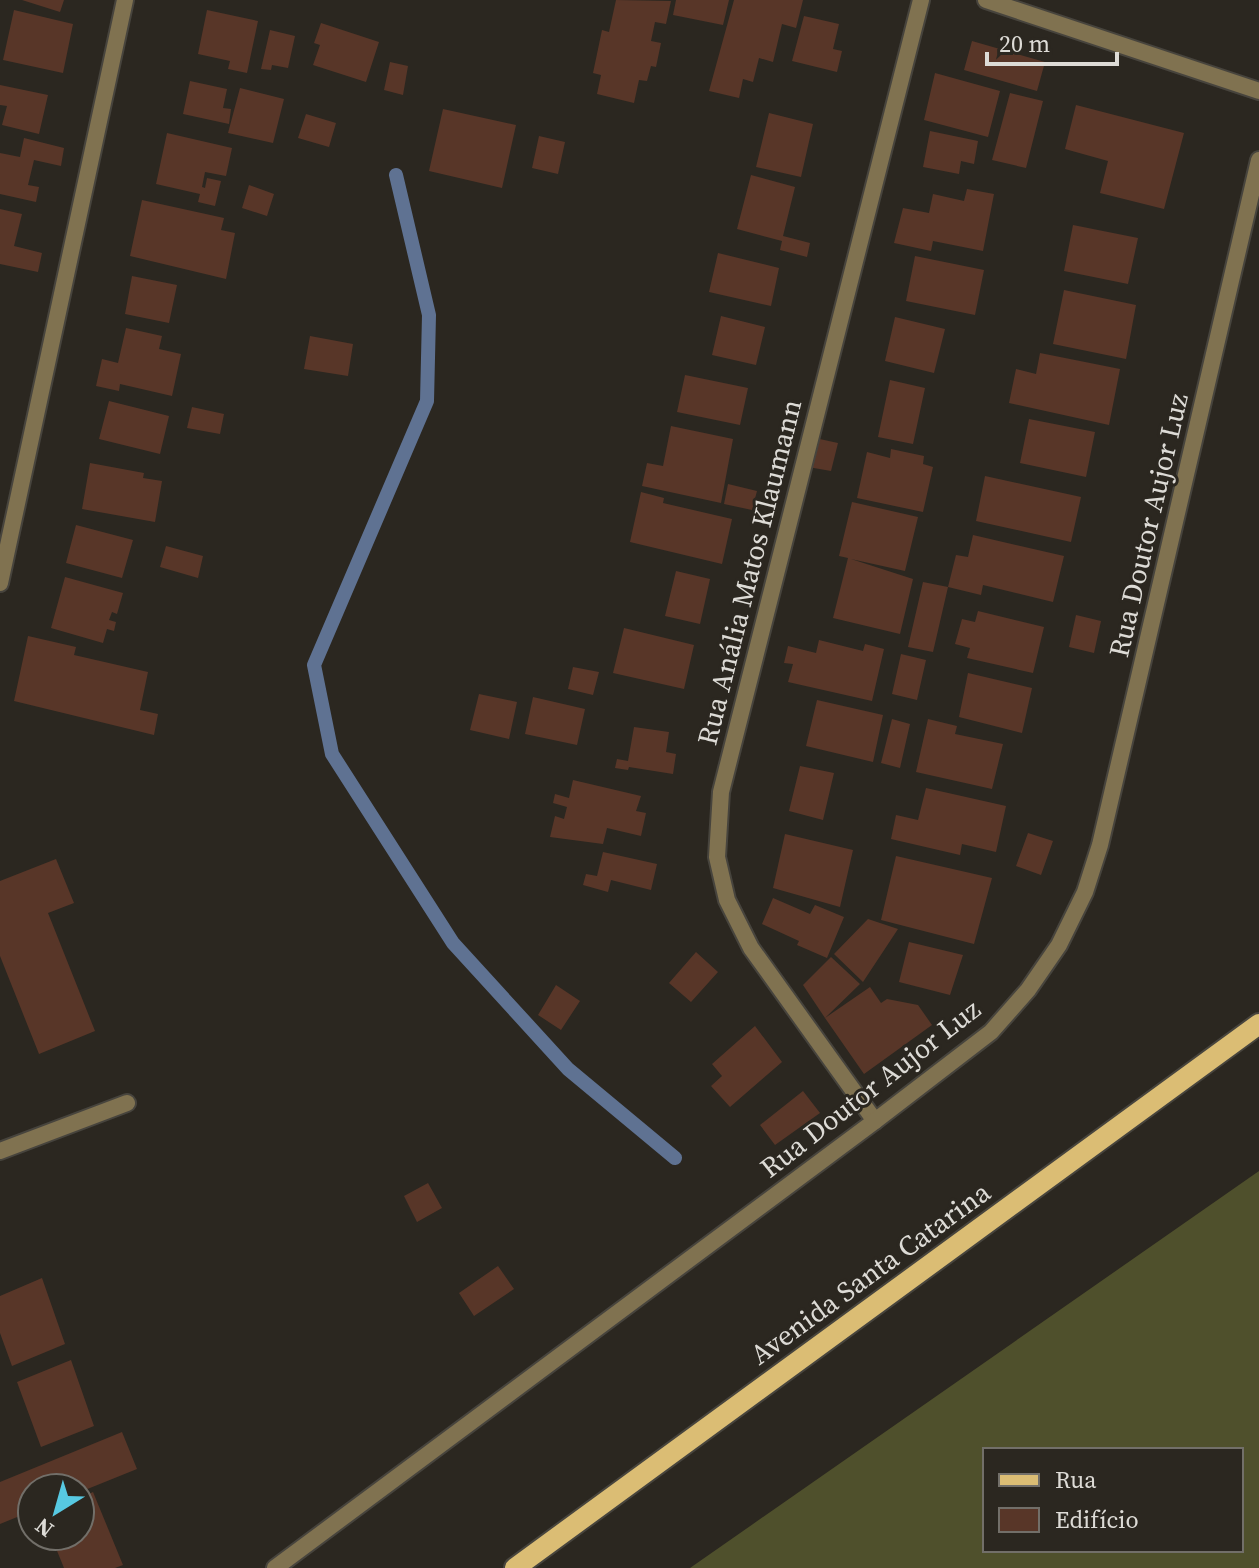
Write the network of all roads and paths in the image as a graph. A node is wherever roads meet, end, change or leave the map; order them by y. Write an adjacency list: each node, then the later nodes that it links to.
1 (125, 0): 6 (street)
2 (921, 0): 9 (street, Rua Anália Matos Klaumann)
3 (986, 0): 4 (street)
4 (1259, 91)
5 (1259, 160): 9 (street, Rua Doutor Aujor Luz)
6 (0, 583)
7 (1259, 1024): 12 (main road, Avenida Santa Catarina)
8 (127, 1103): 10 (street)
9 (875, 1121): 11 (street, Rua Doutor Aujor Luz)
10 (0, 1151)
11 (275, 1568)
12 (515, 1568)

